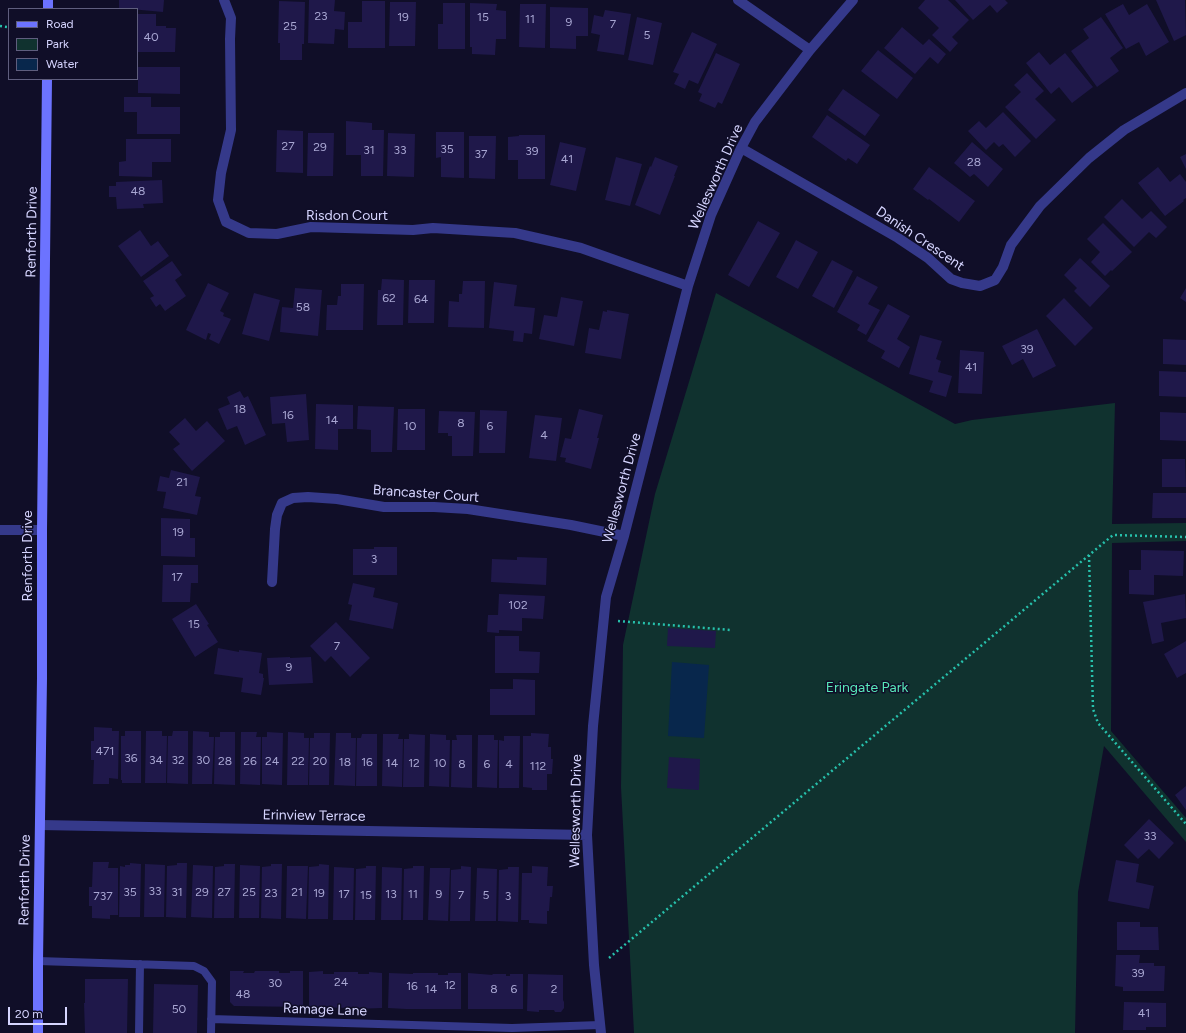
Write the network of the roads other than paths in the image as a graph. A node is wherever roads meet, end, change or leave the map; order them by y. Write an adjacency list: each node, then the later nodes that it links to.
1 (224, 0): 8 (street, Risdon Court)
2 (738, 0): 4 (street)
3 (853, 0): 4 (street, Wellesworth Drive)
4 (810, 50): 7 (street, Wellesworth Drive)
5 (47, 80): 10 (main road, Renforth Drive)
6 (1186, 93): 7 (street, Danish Crescent)
7 (741, 148): 8 (street, Wellesworth Drive)
8 (688, 286): 11 (street, Wellesworth Drive)
9 (0, 530): 10 (street)
10 (42, 530): 13 (main road, Renforth Drive)
11 (624, 536): 12 (street, Brancaster Court); 14 (street, Wellesworth Drive)
12 (272, 582)
13 (40, 825): 14 (street, Erinview Terrace); 15 (main road, Renforth Drive)
14 (587, 836): 18 (street, Wellesworth Drive)
15 (38, 961): 16 (lane); 21 (main road, Renforth Drive)
16 (140, 964): 17 (lane); 22 (lane)
17 (211, 1019): 19 (lane, Ramage Lane); 23 (lane)
18 (601, 1029): 20 (lane, Ramage Lane)
19 (438, 1030): 20 (lane, Ramage Lane)
20 (513, 1031)
21 (38, 1033)
22 (139, 1033)
23 (211, 1033)

